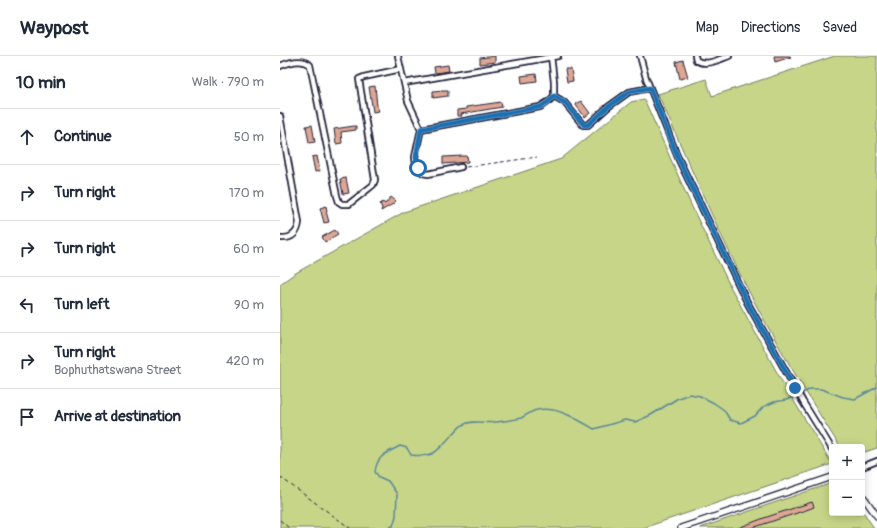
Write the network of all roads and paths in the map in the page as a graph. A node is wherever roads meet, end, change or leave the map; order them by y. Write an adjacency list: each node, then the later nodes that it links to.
1 (398, 56): 8 (street)
2 (551, 56): 3 (street); 9 (street); 11 (street)
3 (558, 56)
4 (640, 56): 10 (street)
5 (694, 56): 6 (street)
6 (729, 56)
7 (280, 66): 8 (street)
8 (401, 69): 9 (street)
9 (404, 83): 13 (street)
10 (650, 88): 11 (street); 18 (street)
11 (554, 96): 13 (street)
12 (280, 116): 14 (street)
13 (421, 129): 16 (street)
14 (281, 132): 17 (street)
15 (537, 157): 16 (path)
16 (462, 167)
17 (280, 238)
18 (829, 444)
19 (877, 461): 20 (street)
20 (865, 465)
21 (280, 477): 27 (path)
22 (829, 478): 28 (street)
23 (865, 499): 24 (street)
24 (877, 516)
25 (280, 520): 26 (path)
26 (289, 528)
27 (350, 528)
28 (681, 528)

